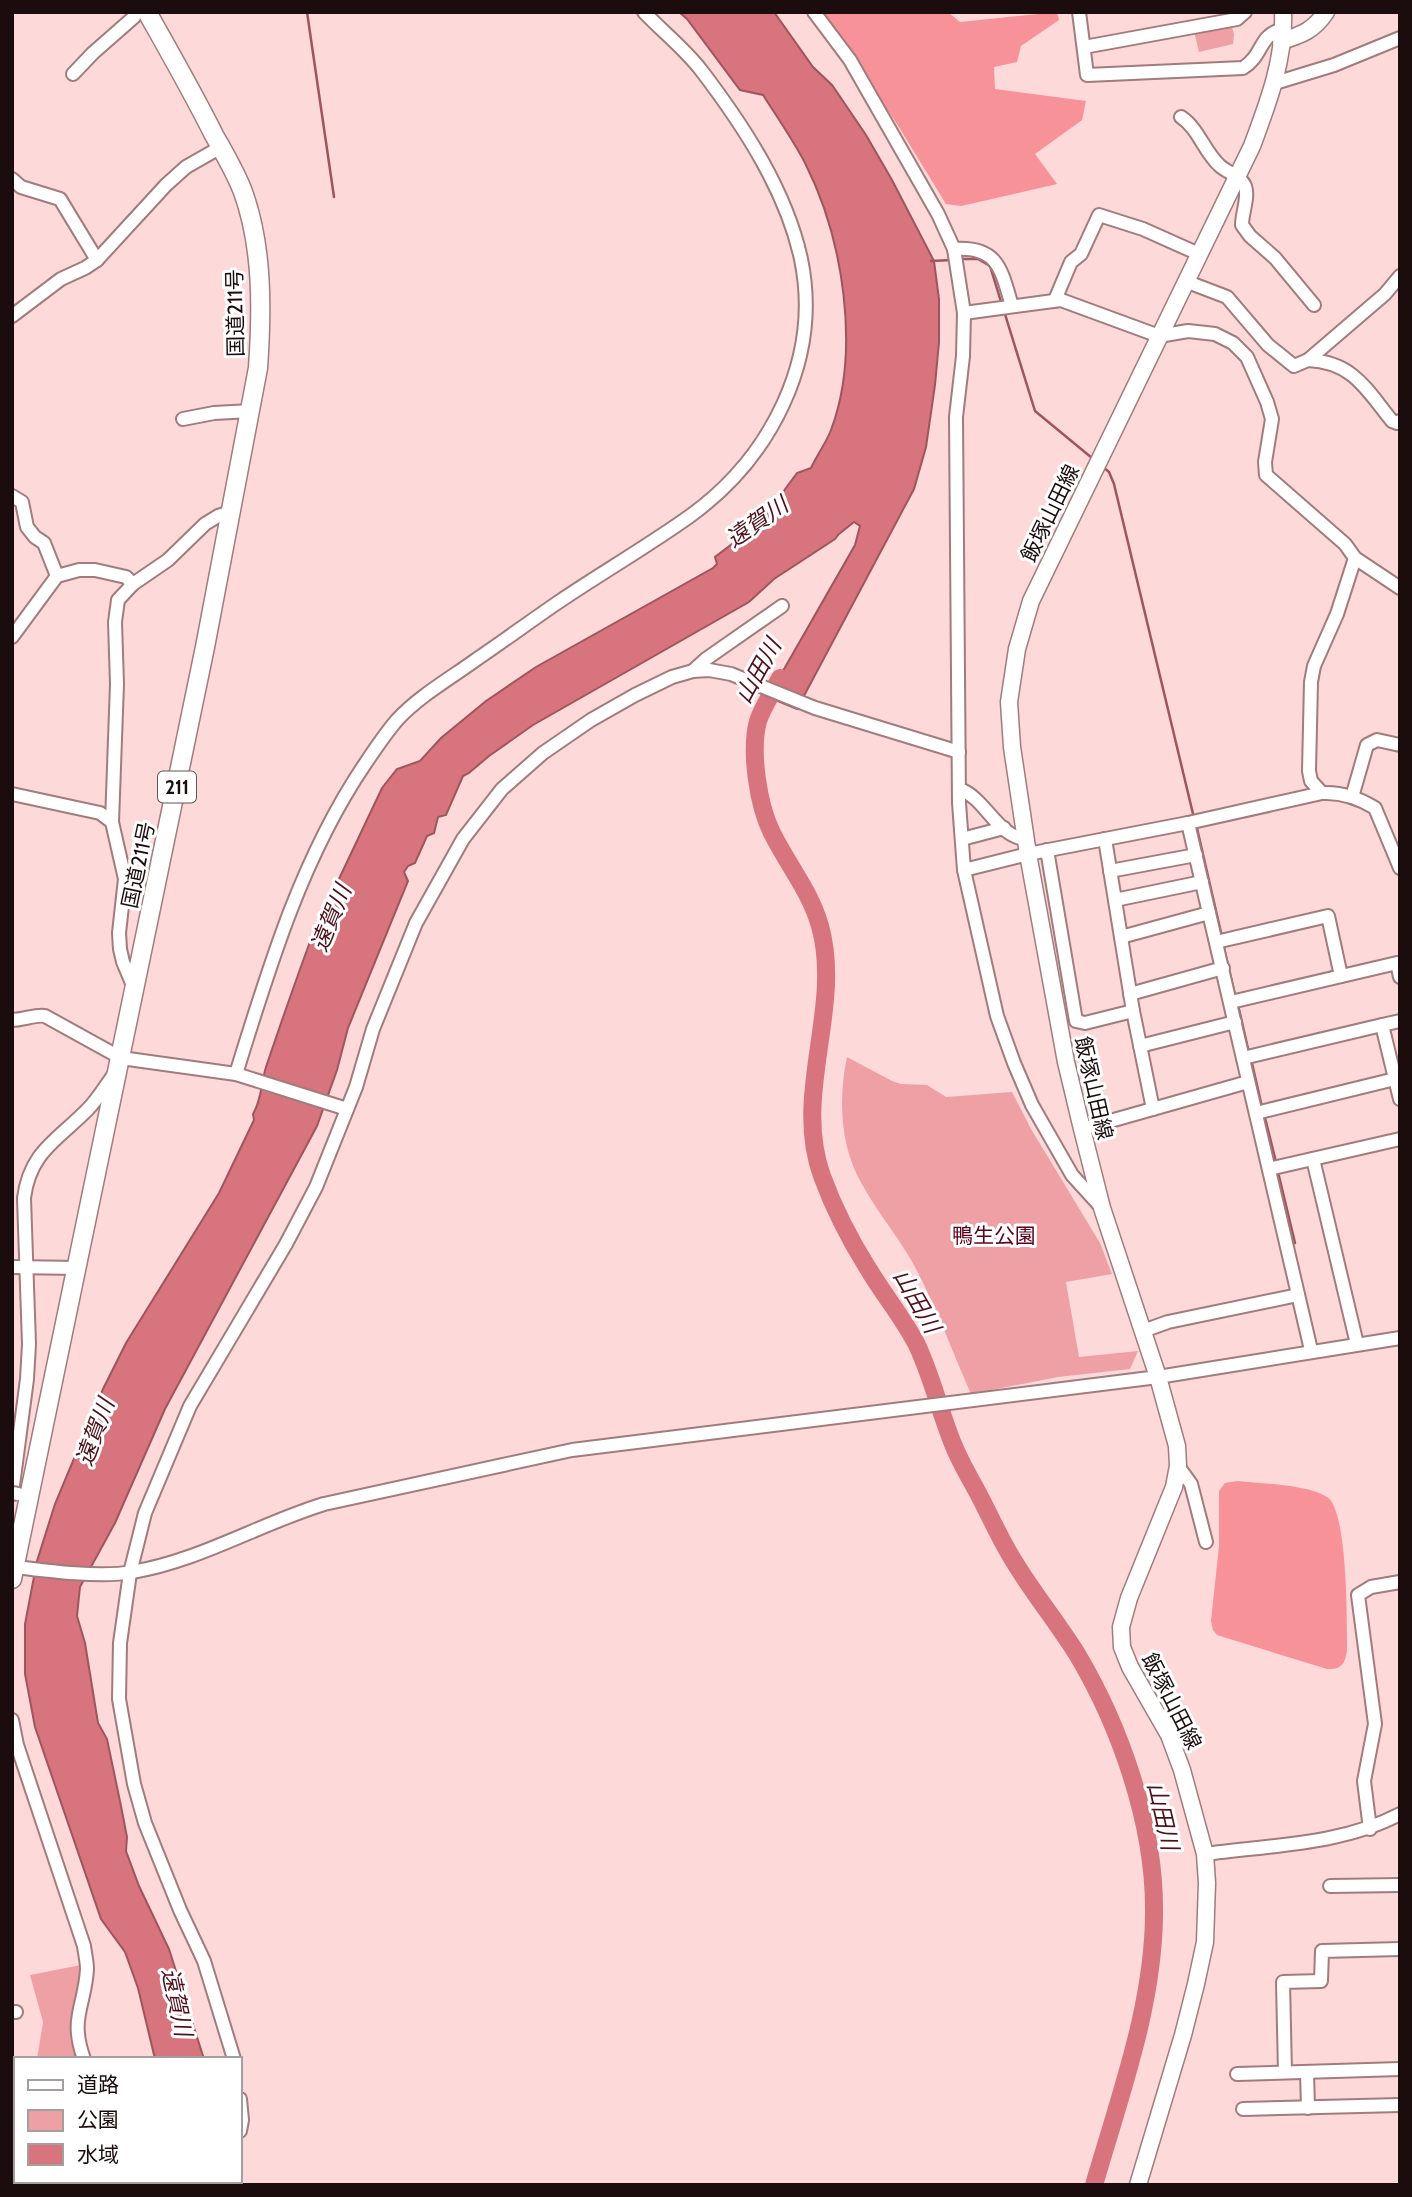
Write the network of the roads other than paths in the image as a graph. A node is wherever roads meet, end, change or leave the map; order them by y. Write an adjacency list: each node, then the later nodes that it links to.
1 (644, 12): 76 (street)
2 (814, 12): 16 (street)
3 (1079, 12): 9 (street)
4 (1245, 12): 9 (street)
5 (1326, 12): 7 (main road)
6 (137, 14): 10 (street); 13 (highway, 国道211号 / 211)
7 (1283, 27): 9 (street); 11 (main road, 飯塚山田線)
8 (1400, 38): 11 (street)
9 (1084, 47)
10 (73, 74)
11 (1275, 83): 14 (main road, 飯塚山田線)
12 (1181, 117): 14 (street)
13 (221, 147): 18 (street); 28 (highway, 国道211号 / 211)
14 (1237, 176): 17 (main road, 飯塚山田線); 22 (street)
15 (12, 179): 18 (street)
16 (954, 249): 23 (street); 24 (street)
17 (1199, 254): 20 (main road, 飯塚山田線); 21 (street)
18 (97, 260): 25 (street)
19 (1400, 276): 27 (street)
20 (1185, 281): 26 (main road, 飯塚山田線); 27 (street)
21 (1055, 300): 23 (street); 26 (street)
22 (1314, 305)
23 (1006, 306): 24 (street)
24 (964, 313): 41 (street)
25 (12, 316)
26 (1158, 336): 33 (street); 51 (main road, 飯塚山田線)
27 (1308, 360): 30 (street)
28 (251, 411): 29 (street); 32 (highway, 国道211号 / 211)
29 (183, 419)
30 (1400, 421)
31 (12, 496): 34 (street)
32 (231, 512): 35 (street); 65 (highway, 国道211号 / 211)
33 (1355, 558): 36 (street); 43 (street)
34 (57, 576): 35 (street); 38 (street)
35 (133, 584): 46 (street)
36 (1400, 588)
37 (782, 606): 39 (street)
38 (12, 637)
39 (693, 671): 41 (street); 80 (street)
40 (1400, 745): 45 (street)
41 (959, 752): 42 (street)
42 (959, 789): 48 (street); 49 (street)
43 (1322, 793): 45 (street); 47 (street)
44 (12, 794): 46 (street)
45 (1352, 797): 54 (street)
46 (112, 822): 65 (street)
47 (1188, 822): 50 (street); 53 (street)
48 (1004, 828): 49 (street); 51 (street)
49 (962, 839): 55 (street)
50 (1105, 839): 52 (street); 56 (street)
51 (1027, 846): 52 (street); 55 (street); 83 (main road, 飯塚山田線)
52 (1047, 850): 68 (street)
53 (1196, 855): 56 (street); 57 (street)
54 (1400, 868)
55 (964, 870): 87 (street)
56 (1110, 871): 58 (street)
57 (1202, 882): 58 (street); 59 (street)
58 (1115, 900): 60 (street)
59 (1209, 913): 60 (street); 61 (street)
60 (1121, 937): 66 (street)
61 (1216, 942): 62 (street); 63 (street)
62 (1223, 968): 66 (street); 67 (street)
63 (1341, 976): 64 (street); 67 (street)
64 (1400, 976)
65 (135, 989): 75 (highway, 国道211号 / 211)
66 (1130, 994): 68 (street)
67 (1231, 1002): 71 (street)
68 (1133, 1011): 73 (street)
69 (12, 1020): 75 (street)
70 (1400, 1021): 72 (street)
71 (1235, 1022): 73 (street); 74 (street)
72 (1382, 1025): 74 (street); 77 (street)
73 (1140, 1046): 81 (street)
74 (1243, 1058): 78 (street)
75 (120, 1063): 76 (street); 88 (street); 90 (highway, 国道211号 / 211)
76 (238, 1074): 80 (street)
77 (1395, 1079): 79 (street); 82 (street)
78 (1248, 1082): 81 (street); 82 (street)
79 (1400, 1099)
80 (345, 1108): 101 (street)
81 (1153, 1108): 83 (street)
82 (1256, 1113): 86 (street)
83 (1082, 1129): 87 (main road, 飯塚山田線)
84 (1400, 1139): 85 (street)
85 (1313, 1158): 86 (street); 94 (street)
86 (1269, 1169): 91 (street)
87 (1102, 1208): 92 (main road, 飯塚山田線)
88 (26, 1266): 89 (street); 90 (street); 98 (street)
89 (12, 1267)
90 (78, 1268): 98 (highway, 国道211号 / 211)
91 (1298, 1295): 92 (street); 95 (street)
92 (1143, 1331): 96 (main road, 飯塚山田線)
93 (1400, 1338): 94 (street)
94 (1357, 1344): 95 (street)
95 (1311, 1350): 96 (street)
96 (1158, 1377): 97 (main road, 飯塚山田線); 101 (street)
97 (1178, 1466): 99 (street); 106 (main road, 飯塚山田線)
98 (18, 1494): 100 (highway, 国道211号 / 211)
99 (1206, 1542)
100 (17, 1571): 101 (street)
101 (130, 1573): 111 (street)
102 (1400, 1582): 105 (street)
103 (12, 1720): 110 (street)
104 (1400, 1814): 105 (street)
105 (1370, 1829): 106 (street)
106 (1205, 1854): 119 (main road, 飯塚山田線)
107 (1400, 1885): 108 (street)
108 (1330, 1886)
109 (1400, 1950): 113 (street)
110 (83, 2057)
111 (233, 2057)
112 (1400, 2069): 114 (street)
113 (1285, 2072): 114 (street); 115 (street)
114 (1307, 2072): 117 (street)
115 (1237, 2074)
116 (1400, 2105): 117 (street)
117 (1308, 2108): 118 (street)
118 (1243, 2109)
119 (1138, 2185)

